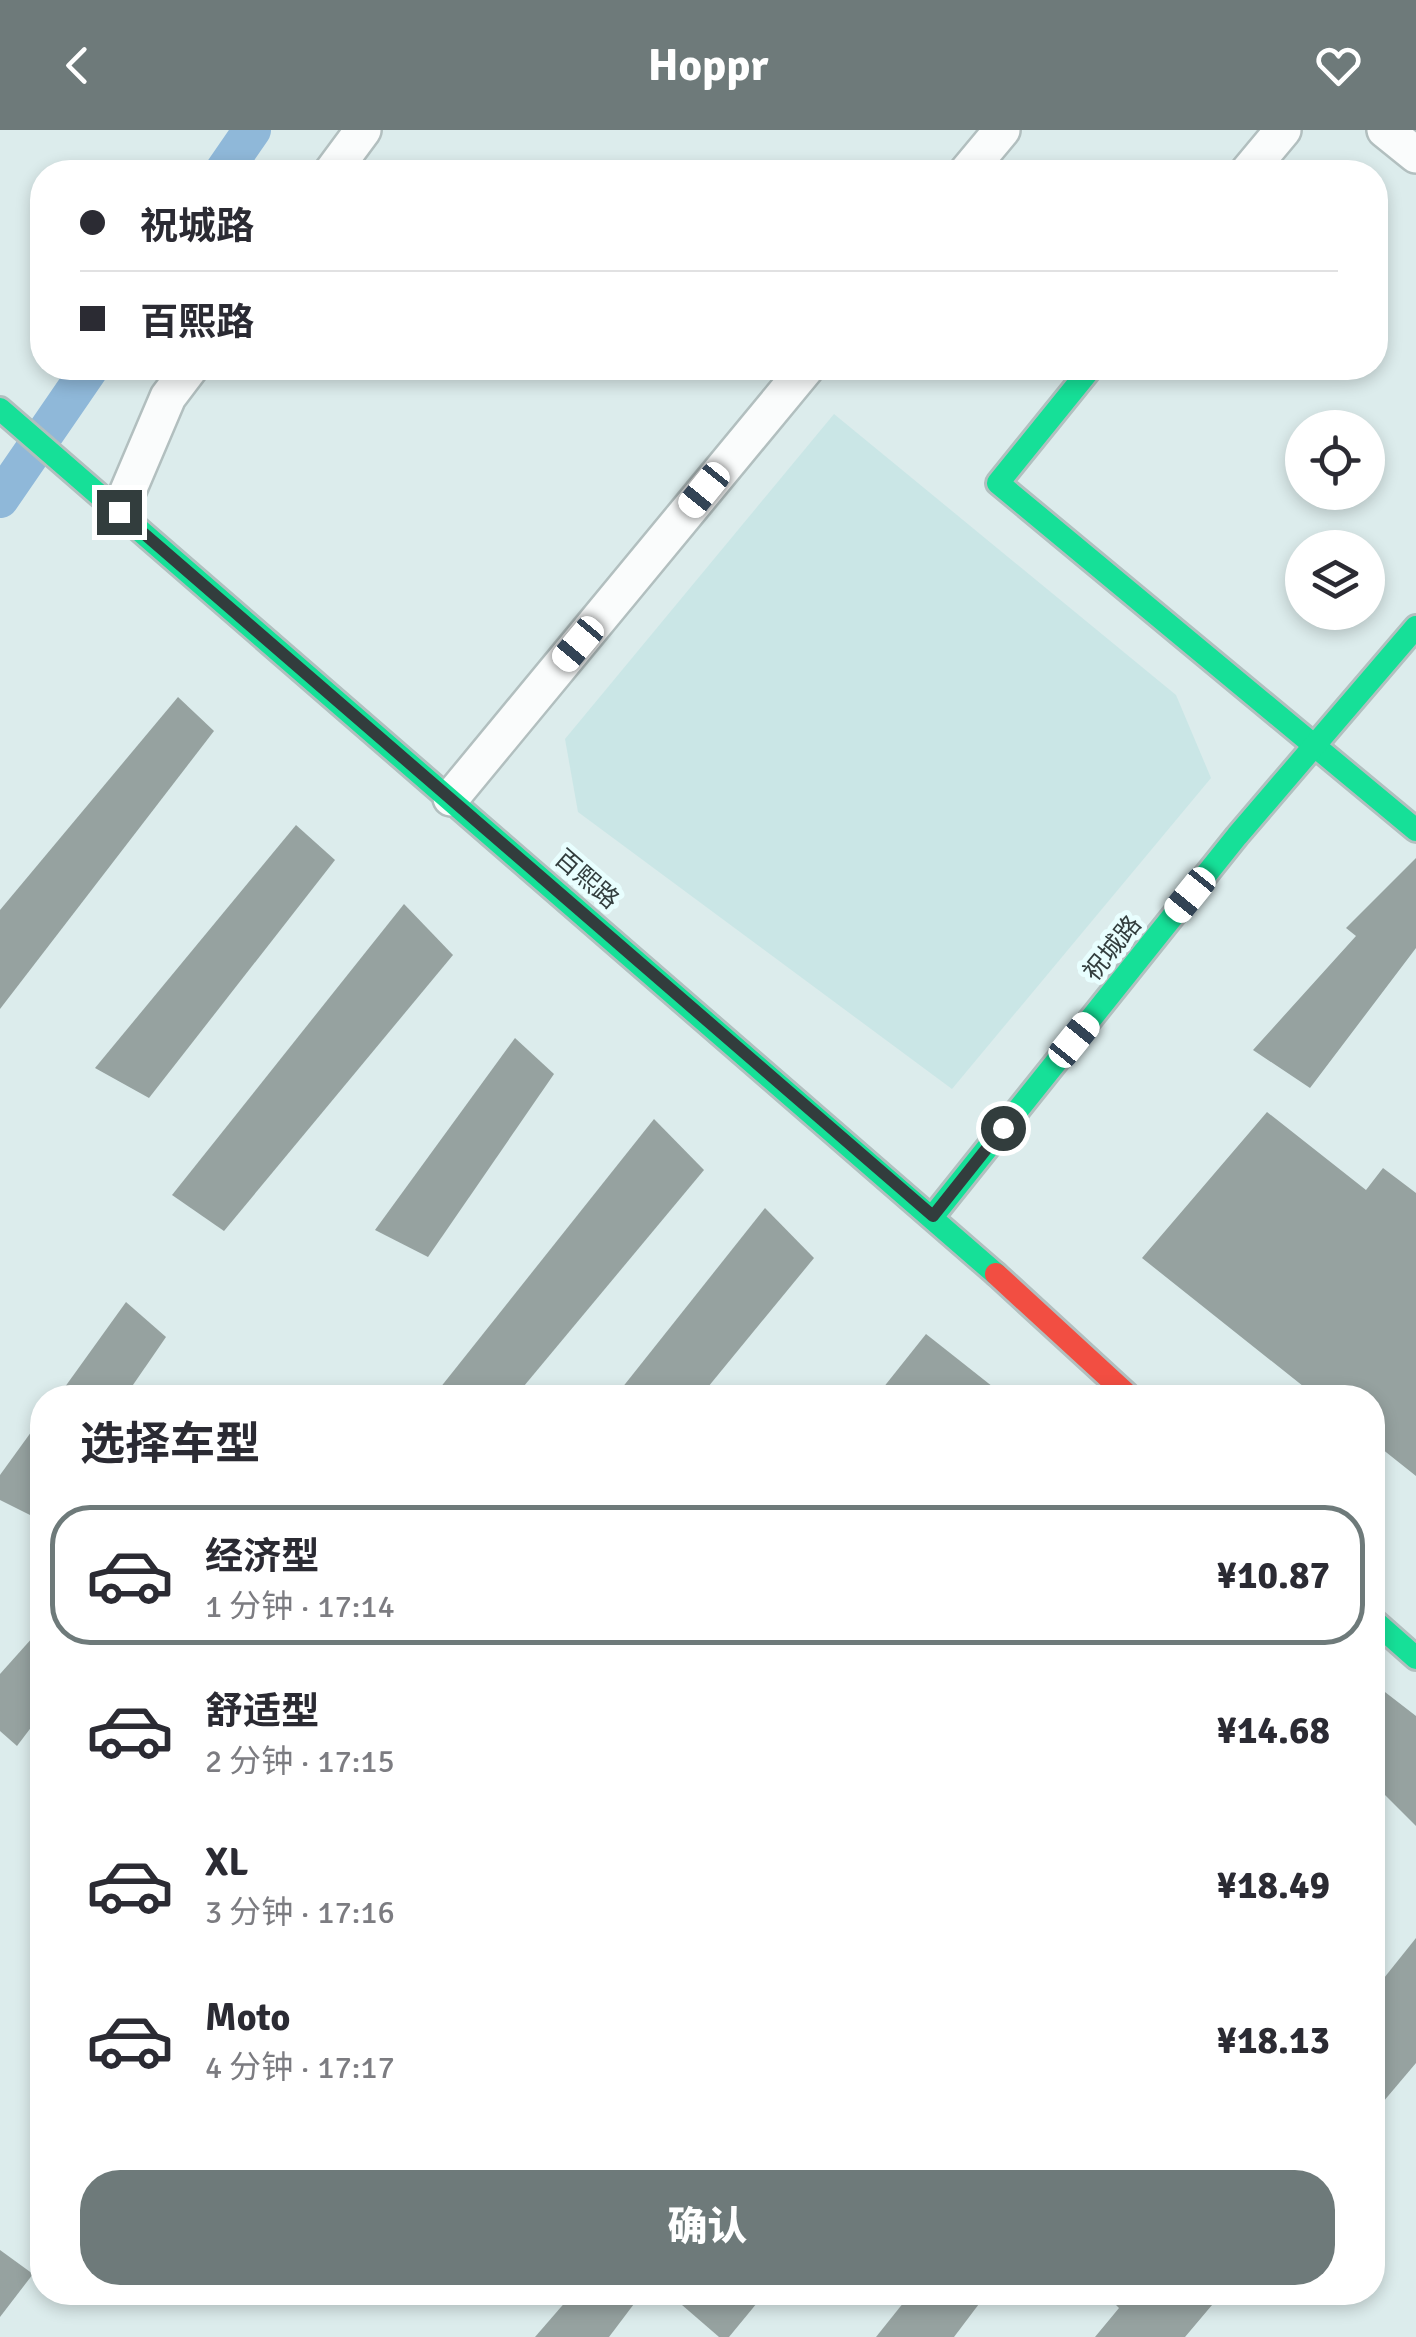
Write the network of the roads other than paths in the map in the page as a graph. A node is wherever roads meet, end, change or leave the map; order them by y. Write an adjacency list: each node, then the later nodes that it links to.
1 (363, 130): 6 (street)
2 (1002, 130): 7 (street)
3 (1283, 130): 8 (street)
4 (1385, 130): 5 (street)
5 (1416, 155)
6 (341, 160)
7 (977, 160)
8 (1258, 160)
9 (181, 380): 13 (street)
10 (796, 380): 16 (street)
11 (1082, 380): 15 (street)
12 (1, 411): 13 (street, 百熙路)
13 (119, 512): 16 (street, 百熙路)
14 (1416, 627): 15 (street, 祝城路)
15 (1314, 746): 17 (street); 18 (street, 祝城路)
16 (450, 798): 18 (street, 百熙路)
17 (1416, 830)
18 (933, 1216): 19 (street, 百熙路)
19 (1118, 1385)
20 (1385, 1630): 21 (street)
21 (1416, 1658)

